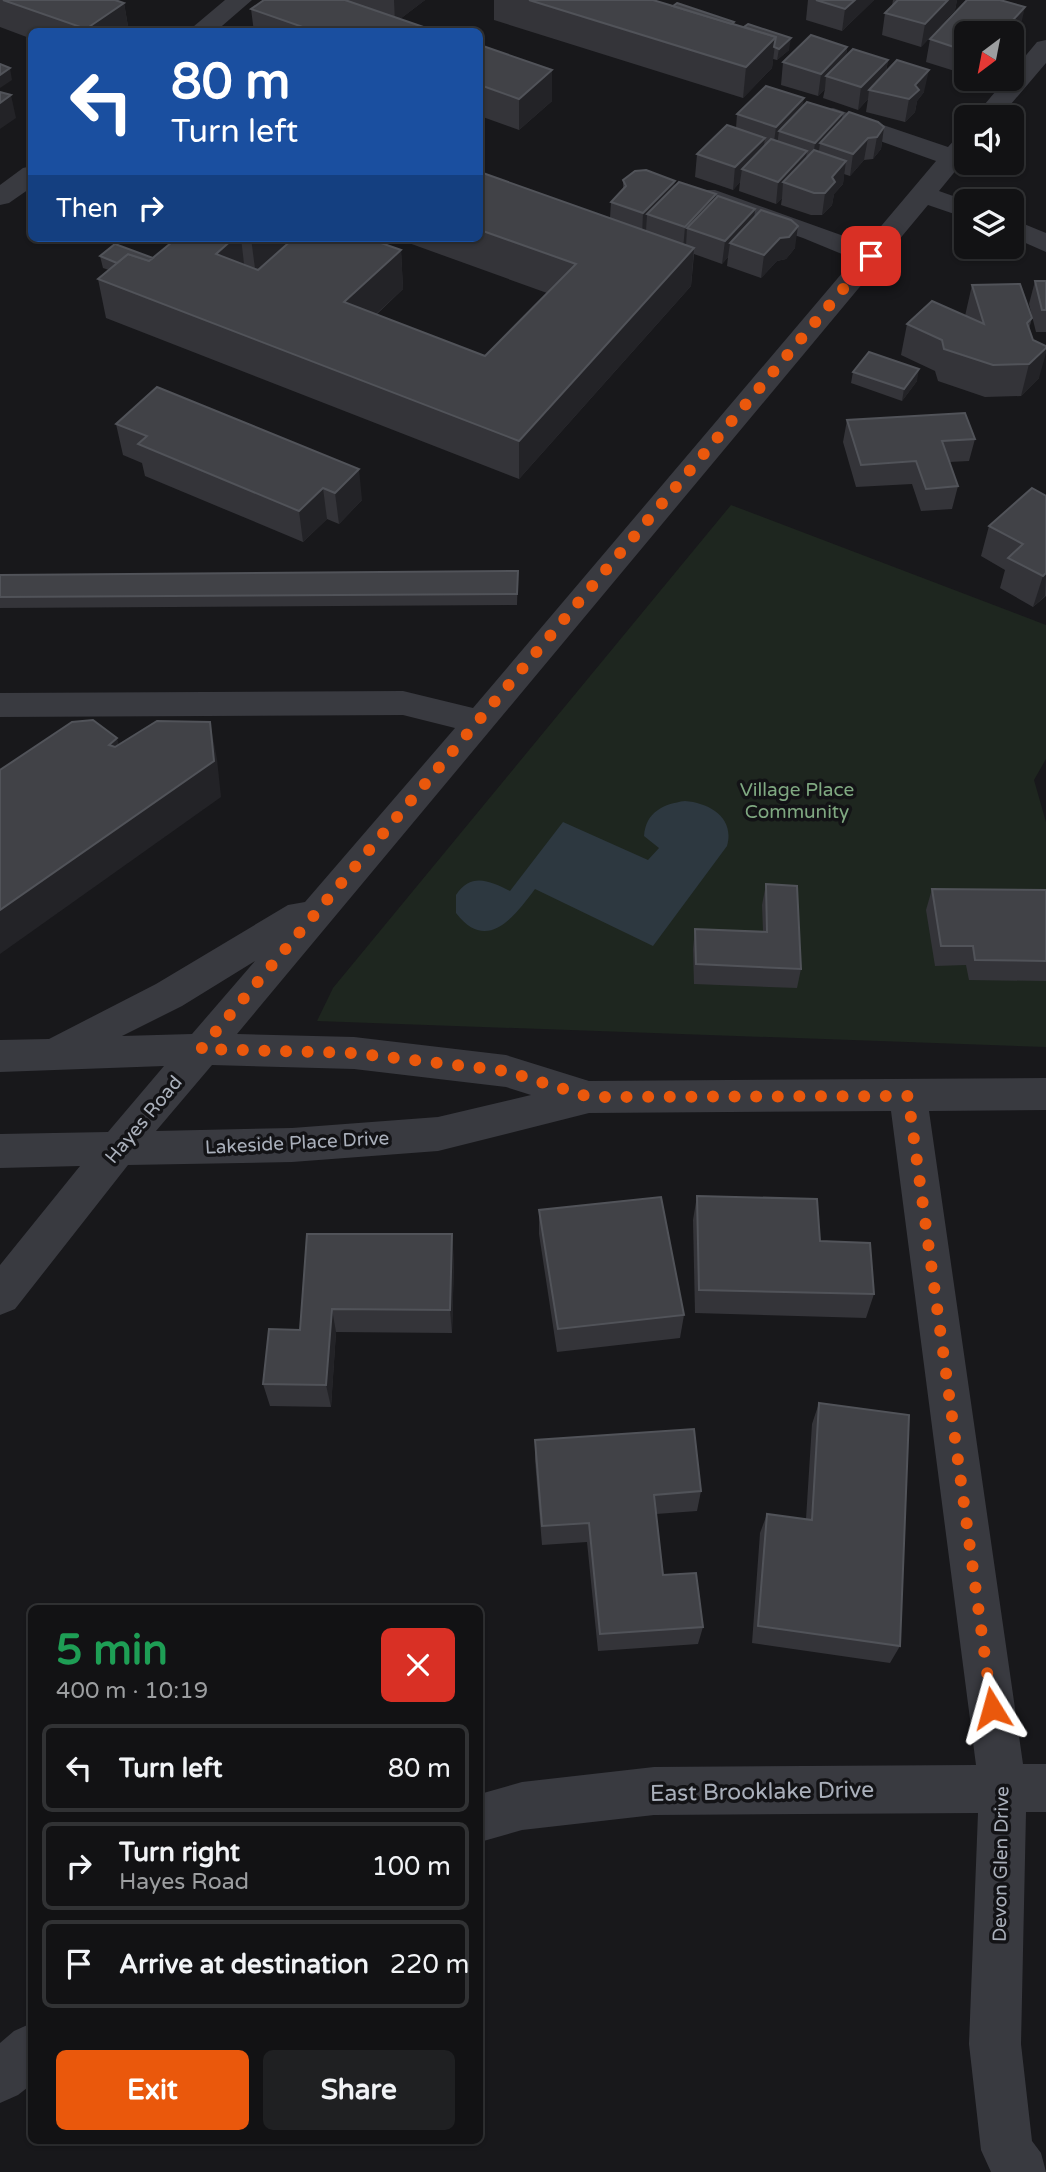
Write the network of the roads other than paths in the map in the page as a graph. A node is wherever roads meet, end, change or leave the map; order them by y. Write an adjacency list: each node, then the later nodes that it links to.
1 (240, 0): 2 (street)
2 (204, 28)
3 (1046, 47): 4 (street)
4 (997, 105)
5 (810, 108): 6 (street)
6 (954, 149)
7 (28, 154): 9 (street)
8 (954, 156): 12 (street, Hayes Road)
9 (0, 169)
10 (28, 177): 13 (street)
11 (687, 190): 17 (street)
12 (923, 194): 14 (street); 17 (street, Hayes Road)
13 (0, 197)
14 (954, 205)
15 (1024, 233): 16 (street)
16 (1046, 244)
17 (871, 256): 19 (street, Hayes Road)
18 (0, 705): 19 (street)
19 (480, 722): 20 (street, Hayes Road)
20 (332, 895): 21 (street, Hayes Road); 22 (street)
21 (201, 1049): 22 (street, Lakeside Place Drive); 26 (street, Lakeside Place Drive); 27 (street, Hayes Road)
22 (50, 1054): 23 (street, Lakeside Place Drive)
23 (0, 1056)
24 (1046, 1094): 25 (street, Lakeside Place Drive)
25 (908, 1096): 26 (street, Lakeside Place Drive); 30 (street, Devon Glen Drive)
26 (589, 1097): 27 (street, Lakeside Place Drive)
27 (118, 1148): 28 (street, Lakeside Place Drive); 29 (street, Hayes Road)
28 (0, 1151)
29 (0, 1296)
30 (1025, 1789): 31 (street, East Brooklake Drive); 34 (street, Devon Glen Drive)
31 (483, 1817)
32 (28, 2052): 33 (street)
33 (0, 2077)
34 (1022, 2172)

